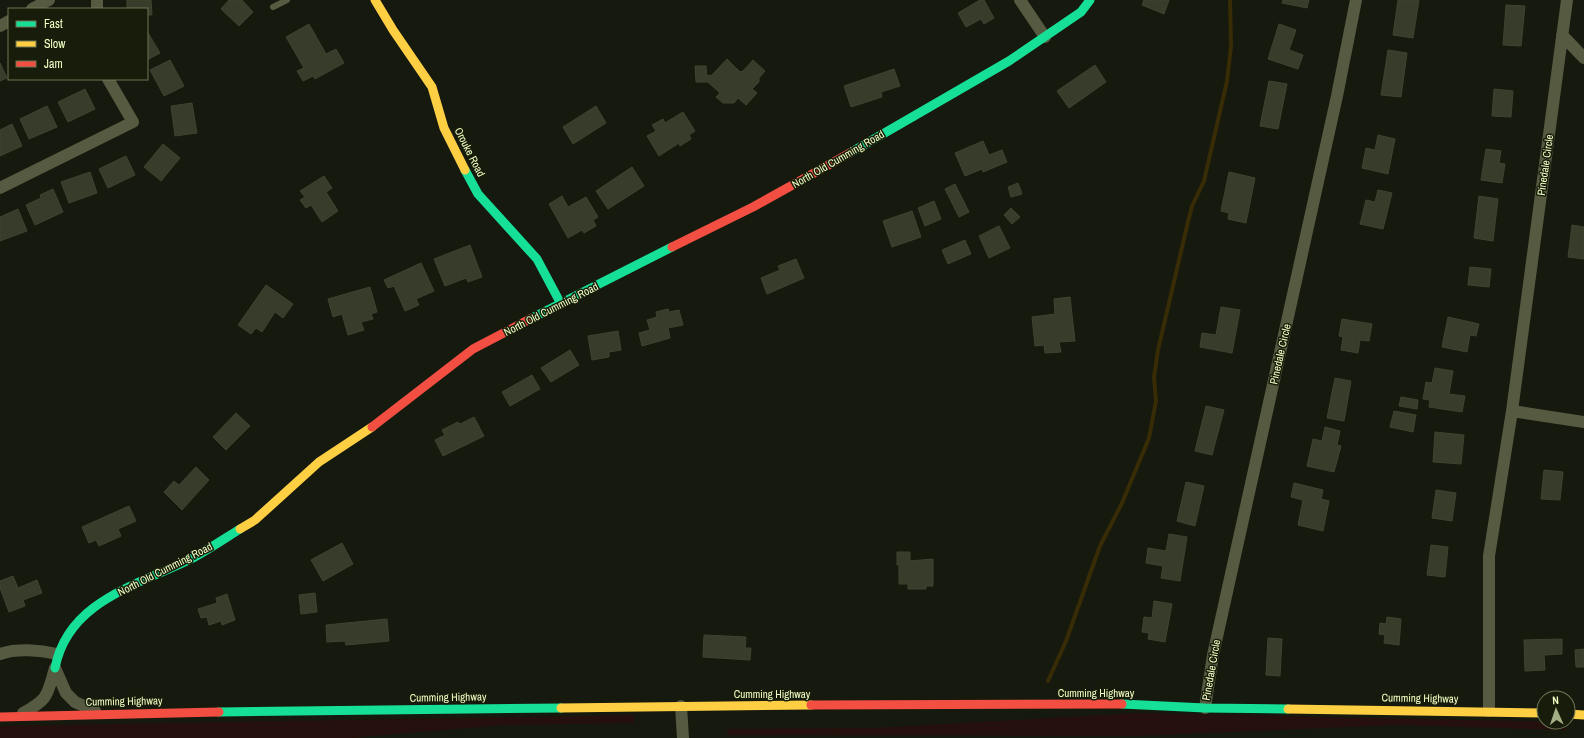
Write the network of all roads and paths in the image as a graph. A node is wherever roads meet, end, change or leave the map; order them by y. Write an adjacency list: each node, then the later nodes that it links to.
1 (49, 0): 9 (street)
2 (287, 0): 8 (lane)
3 (375, 0): 15 (main road, Orouke Road)
4 (1020, 0): 11 (street)
5 (1090, 0): 11 (main road, North Old Cumming Road)
6 (1356, 0): 22 (street, Pinedale Circle)
7 (1567, 0): 10 (street, Pinedale Circle)
8 (273, 7)
9 (34, 8)
10 (1562, 35): 12 (street); 16 (street, Pinedale Circle)
11 (1045, 38): 15 (main road, North Old Cumming Road)
12 (1584, 58)
13 (109, 80): 14 (street)
14 (0, 188)
15 (561, 304): 19 (main road, North Old Cumming Road)
16 (1512, 411): 17 (street); 23 (street, Pinedale Circle)
17 (1584, 422)
18 (0, 654): 19 (street)
19 (57, 654): 20 (main road, North Old Cumming Road)
20 (55, 668): 25 (street); 27 (street, North Old Cumming Road)
21 (681, 706): 22 (main road, Cumming Highway); 25 (main road, Cumming Highway); 28 (street)
22 (1204, 708): 23 (main road, Cumming Highway)
23 (1489, 711): 24 (main road, Cumming Highway)
24 (1536, 713)
25 (102, 714): 27 (main road, Cumming Highway)
26 (0, 716): 27 (main road, Cumming Highway)
27 (17, 716)
28 (682, 738)

